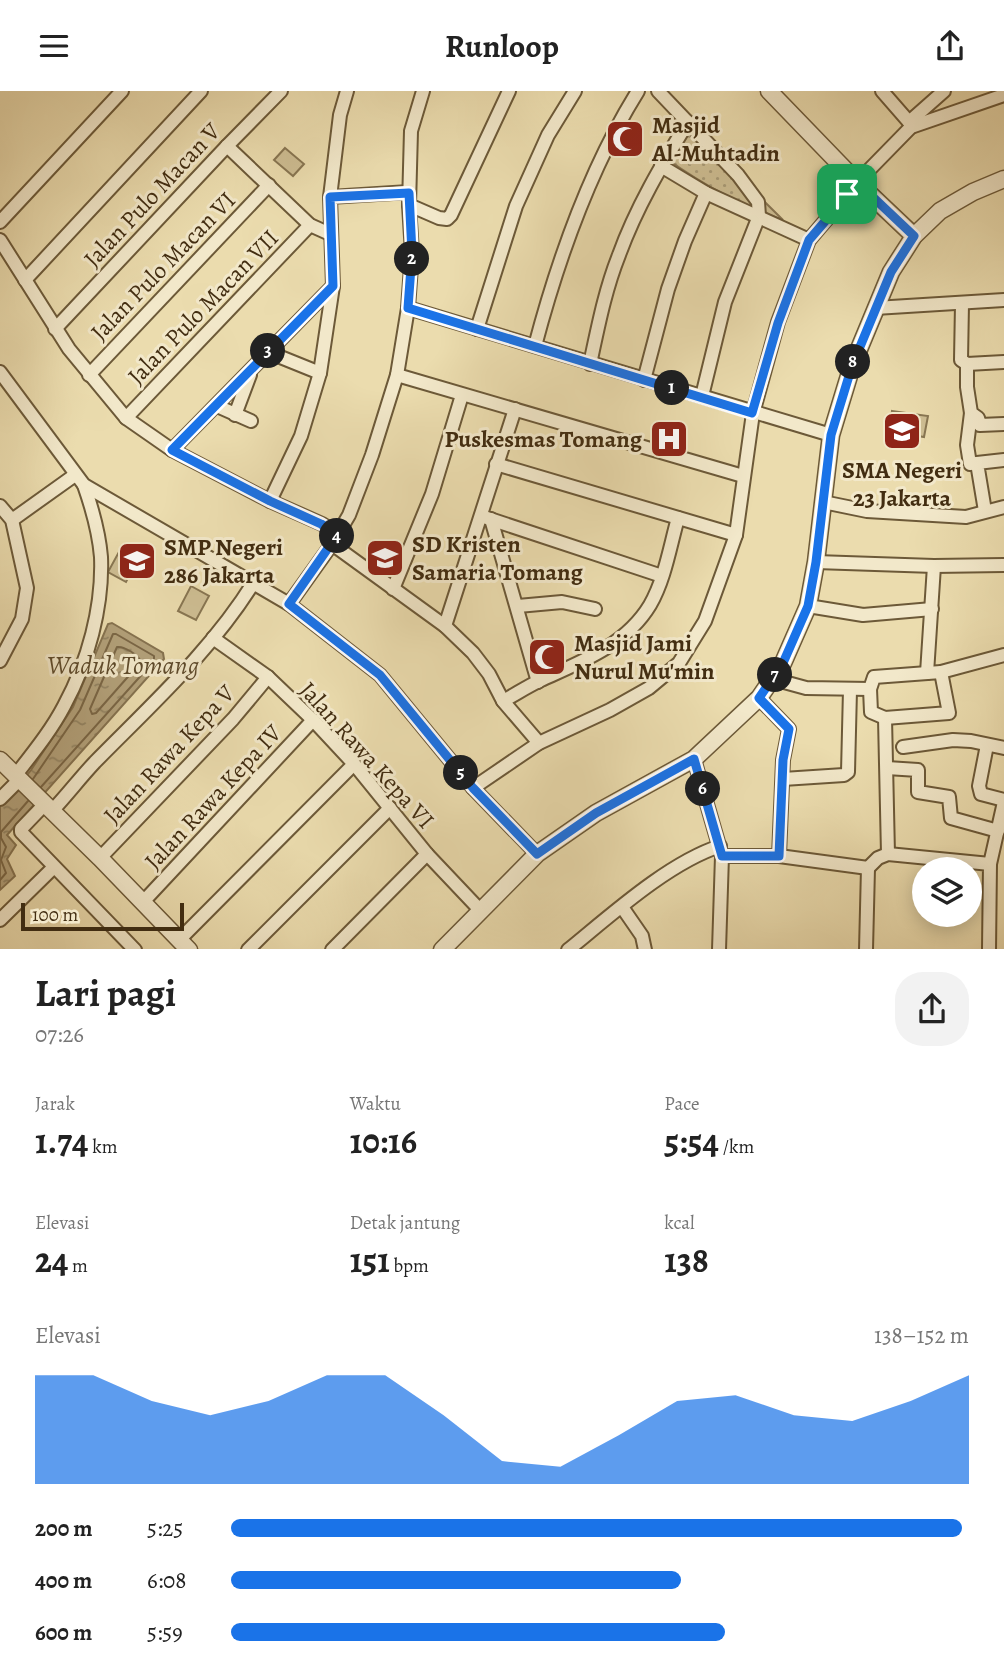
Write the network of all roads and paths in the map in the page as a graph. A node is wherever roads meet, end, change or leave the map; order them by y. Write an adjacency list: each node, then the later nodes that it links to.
1 (122, 91): 26 (street)
2 (201, 91): 32 (street)
3 (262, 91): 14 (street)
4 (347, 91): 23 (street)
5 (423, 91): 24 (street)
6 (509, 91): 24 (street)
7 (575, 91): 39 (street)
8 (638, 91): 40 (street)
9 (659, 91): 15 (street)
10 (769, 91): 20 (street)
11 (882, 91): 16 (street)
12 (944, 91): 16 (street)
13 (1004, 95): 16 (street)
14 (277, 96): 17 (street, Jalan Pulo Macan V)
15 (688, 122): 18 (street); 25 (street)
16 (910, 125): 20 (street)
17 (227, 146): 21 (street); 38 (street, Jalan Pulo Macan V)
18 (660, 166): 22 (street); 43 (street)
19 (1004, 179): 29 (street)
20 (858, 183): 29 (street); 31 (street)
21 (269, 185): 27 (street); 48 (street, Jalan Pulo Macan VI)
22 (706, 193): 25 (street); 50 (street)
23 (330, 197): 24 (street); 28 (street)
24 (409, 199): 37 (street)
25 (759, 216): 31 (street); 52 (street)
26 (0, 222)
27 (310, 225): 28 (street); 58 (street, Jalan Pulo Macan VII)
28 (330, 234): 33 (street)
29 (914, 236): 36 (street)
30 (0, 240): 32 (street)
31 (809, 240): 55 (street)
32 (25, 280): 38 (street)
33 (333, 286): 41 (street); 47 (street)
34 (1004, 300): 35 (street)
35 (962, 304): 36 (street); 44 (street)
36 (875, 307): 61 (street)
37 (408, 308): 39 (street); 49 (street)
38 (55, 329): 48 (street)
39 (477, 329): 40 (street)
40 (535, 347): 43 (street)
41 (268, 352): 45 (street); 47 (street)
42 (1004, 362): 44 (street)
43 (590, 364): 50 (street)
44 (967, 364): 56 (street)
45 (252, 368): 53 (street); 57 (street)
46 (0, 372): 67 (street)
47 (320, 373): 68 (street)
48 (89, 375): 58 (street)
49 (397, 375): 51 (street); 77 (street)
50 (644, 380): 52 (street)
51 (462, 395): 54 (street); 83 (street)
52 (702, 396): 55 (street)
53 (216, 406): 57 (street); 62 (street)
54 (515, 409): 65 (street); 66 (street)
55 (752, 413): 61 (street); 66 (street)
56 (971, 413): 60 (street); 64 (street)
57 (235, 415): 59 (street)
58 (126, 418): 62 (street)
59 (251, 421)
60 (1004, 424)
61 (831, 435): 69 (street)
62 (172, 450): 68 (street)
63 (1004, 460): 64 (street)
64 (977, 463): 72 (street)
65 (496, 464): 73 (street); 74 (street)
66 (743, 476): 76 (street)
67 (79, 480): 75 (street); 82 (street); 112 (street)
68 (270, 501): 77 (street)
69 (823, 502): 72 (street); 78 (street)
70 (0, 506): 75 (street)
71 (1004, 507): 72 (street)
72 (985, 511)
73 (486, 518): 81 (street); 86 (street); 89 (street)
74 (678, 518): 76 (street); 81 (street)
75 (12, 520): 92 (street)
76 (736, 535): 104 (street)
77 (335, 539): 83 (street); 84 (street)
78 (816, 562): 80 (street); 85 (street)
79 (1004, 565): 80 (street)
80 (934, 566): 88 (street)
81 (662, 576): 97 (street)
82 (254, 582): 84 (street); 90 (street)
83 (394, 589): 89 (street)
84 (289, 604): 114 (street)
85 (808, 606): 88 (street); 96 (street)
86 (518, 607): 87 (street); 97 (street)
87 (595, 609)
88 (932, 609): 94 (street)
89 (445, 626): 101 (street)
90 (213, 638): 95 (street, Jalan Rawa Kepa VI); 117 (street)
91 (1004, 655): 93 (street)
92 (0, 661)
93 (941, 672): 94 (street); 102 (street)
94 (927, 673): 98 (street)
95 (268, 677): 103 (street, Jalan Rawa Kepa VI); 125 (street, Jalan Rawa Kepa V)
96 (773, 679): 99 (street); 100 (street)
97 (538, 682): 101 (street)
98 (870, 689): 99 (street); 102 (street)
99 (850, 690): 113 (street)
100 (759, 698): 108 (street); 113 (street)
101 (503, 701): 104 (street)
102 (885, 718): 111 (street)
103 (313, 720): 110 (street, Jalan Rawa Kepa VI); 130 (street, Jalan Rawa Kepa IV)
104 (539, 743): 114 (street)
105 (988, 745): 106 (street); 107 (street); 116 (street)
106 (903, 747)
107 (1004, 748)
108 (694, 759): 120 (street); 122 (street)
109 (0, 760): 112 (street)
110 (354, 764): 118 (street, Jalan Rawa Kepa VI); 134 (street)
111 (887, 768): 119 (street); 123 (street)
112 (18, 779): 115 (street); 117 (street)
113 (783, 779): 124 (street)
114 (473, 788): 122 (street)
115 (0, 799)
116 (1004, 801): 119 (street)
117 (47, 806): 125 (street); 127 (street)
118 (390, 808): 121 (street, Jalan Rawa Kepa VI); 136 (street)
119 (998, 831): 126 (street)
120 (721, 851): 124 (street); 131 (street); 141 (street)
121 (427, 854): 132 (street, Jalan Rawa Kepa VI); 137 (street)
122 (537, 854): 132 (street)
123 (888, 854): 126 (street); 128 (street)
124 (779, 856): 128 (street)
125 (100, 858): 130 (street)
126 (990, 864): 129 (street)
127 (54, 867): 133 (street); 135 (street)
128 (868, 868): 142 (street)
129 (997, 893): 143 (street)
130 (143, 902): 134 (street)
131 (622, 907): 139 (street); 140 (street)
132 (480, 910): 138 (street)
133 (0, 920)
134 (184, 945)
135 (134, 949)
136 (249, 949)
137 (333, 949)
138 (443, 949)
139 (569, 949)
140 (645, 949)
141 (719, 949)
142 (866, 949)
143 (989, 949)

